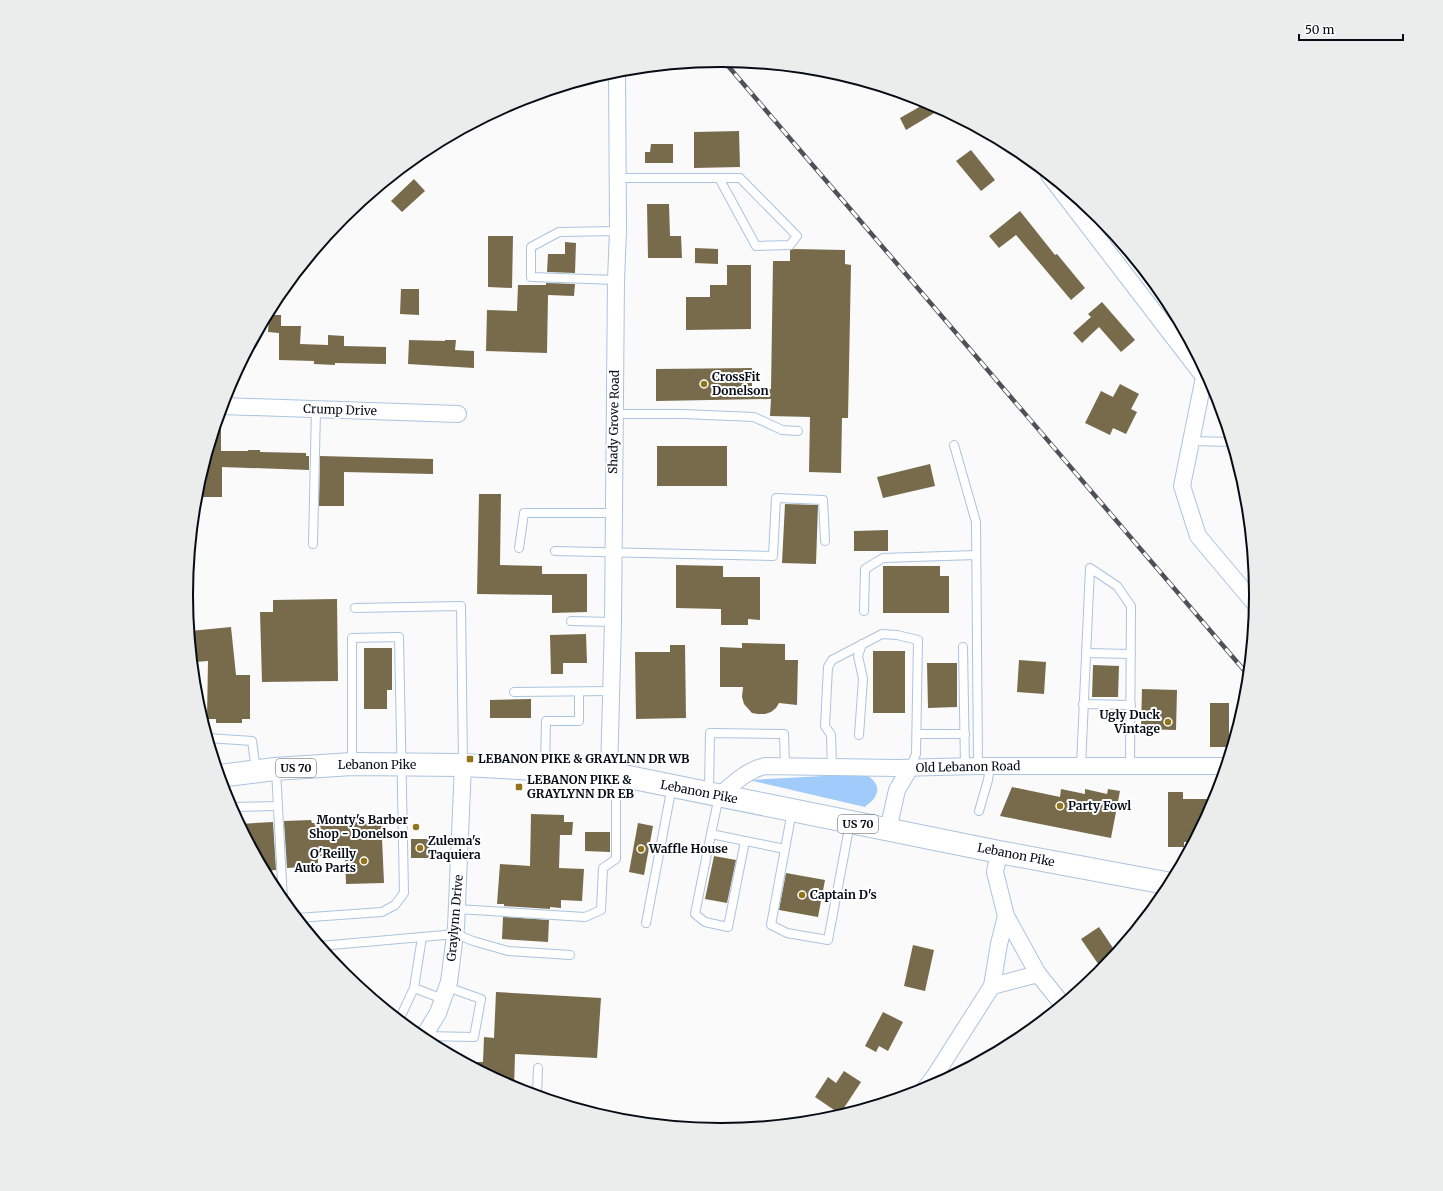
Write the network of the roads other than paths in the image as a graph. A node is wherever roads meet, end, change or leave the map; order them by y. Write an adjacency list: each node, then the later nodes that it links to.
1 (617, 77): 2 (street, Shady Grove Road)
2 (618, 178): 3 (lane); 5 (street, Shady Grove Road)
3 (719, 178): 3 (lane)
4 (1062, 191): 7 (street)
5 (618, 231): 6 (street, Shady Grove Road); 6 (lane)
6 (616, 280): 12 (street, Shady Grove Road)
7 (1195, 362)
8 (1205, 382): 14 (street)
9 (228, 406): 10 (street, Crump Drive)
10 (316, 409): 11 (street, Crump Drive); 19 (lane)
11 (458, 414)
12 (614, 414): 13 (lane); 17 (street, Shady Grove Road)
13 (798, 431)
14 (1191, 441): 15 (lane); 24 (street)
15 (1227, 442)
16 (954, 445): 23 (lane)
17 (614, 512): 20 (lane); 22 (street, Shady Grove Road)
18 (825, 541): 22 (lane)
19 (313, 544)
20 (519, 548)
21 (555, 551): 22 (lane)
22 (614, 552): 28 (street, Shady Grove Road)
23 (976, 555): 26 (lane); 45 (lane)
24 (1250, 599)
25 (355, 608): 44 (lane)
26 (864, 611)
27 (571, 622): 28 (lane)
28 (613, 622): 33 (street, Shady Grove Road)
29 (862, 644): 38 (lane); 40 (lane); 50 (lane)
30 (964, 647): 39 (lane)
31 (1086, 653): 32 (lane); 32 (lane); 36 (lane)
32 (1131, 654): 37 (lane)
33 (611, 691): 35 (lane); 54 (street, Shady Grove Road)
34 (514, 692): 35 (lane)
35 (579, 692): 53 (lane)
36 (1083, 704): 37 (lane); 46 (lane)
37 (1131, 705): 47 (lane)
38 (917, 734): 39 (lane); 51 (lane)
39 (965, 734): 45 (lane)
40 (859, 735)
41 (213, 738): 52 (lane)
42 (352, 764): 43 (main road, Lebanon Pike / US 70); 43 (lane); 52 (main road, Lebanon Pike / US 70)
43 (401, 764): 44 (main road, Lebanon Pike / US 70); 72 (lane)
44 (463, 766): 53 (main road, Lebanon Pike / US 70); 70 (street, Graylynn Drive)
45 (978, 766): 46 (street, Old Lebanon Road); 51 (street, Old Lebanon Road); 61 (lane)
46 (1081, 766): 47 (street, Old Lebanon Road)
47 (1130, 766): 48 (street, Old Lebanon Road)
48 (1222, 766)
49 (784, 767): 50 (street, Old Lebanon Road); 57 (street, Old Lebanon Road); 57 (lane)
50 (832, 768): 51 (street, Old Lebanon Road)
51 (910, 768): 63 (street)
52 (266, 770): 55 (main road, Lebanon Pike / US 70); 58 (lane)
53 (545, 770): 54 (main road, Lebanon Pike / US 70)
54 (613, 774): 56 (main road, Lebanon Pike / US 70); 70 (lane)
55 (225, 775)
56 (672, 786): 57 (main road, Lebanon Pike / US 70); 73 (lane)
57 (714, 795): 60 (main road, Lebanon Pike / US 70); 64 (lane)
58 (278, 806): 59 (lane); 69 (lane)
59 (237, 807)
60 (792, 810): 62 (main road, Lebanon Pike / US 70); 66 (lane)
61 (978, 811)
62 (850, 822): 63 (main road, Lebanon Pike / US 70); 66 (lane)
63 (888, 830): 67 (main road, Lebanon Pike / US 70)
64 (711, 834): 65 (lane); 65 (lane)
65 (745, 841): 66 (lane)
66 (785, 849)
67 (999, 852): 68 (main road, Lebanon Pike / US 70); 71 (street)
68 (1165, 883)
69 (282, 890)
70 (457, 909): 74 (street, Graylynn Drive)
71 (1006, 916): 78 (street); 79 (street)
72 (302, 918)
73 (646, 923)
74 (456, 934): 75 (lane); 77 (lane); 81 (street, Graylynn Drive)
75 (422, 937): 76 (lane); 80 (lane)
76 (325, 946)
77 (570, 955)
78 (1038, 974): 79 (street); 82 (street)
79 (992, 986): 87 (street)
80 (414, 988): 81 (lane); 83 (lane)
81 (445, 993): 84 (street, Graylynn Drive); 85 (lane)
82 (1060, 1001)
83 (401, 1016)
84 (426, 1033)
85 (433, 1038)
86 (538, 1068): 88 (lane)
87 (931, 1080)
88 (537, 1091)

